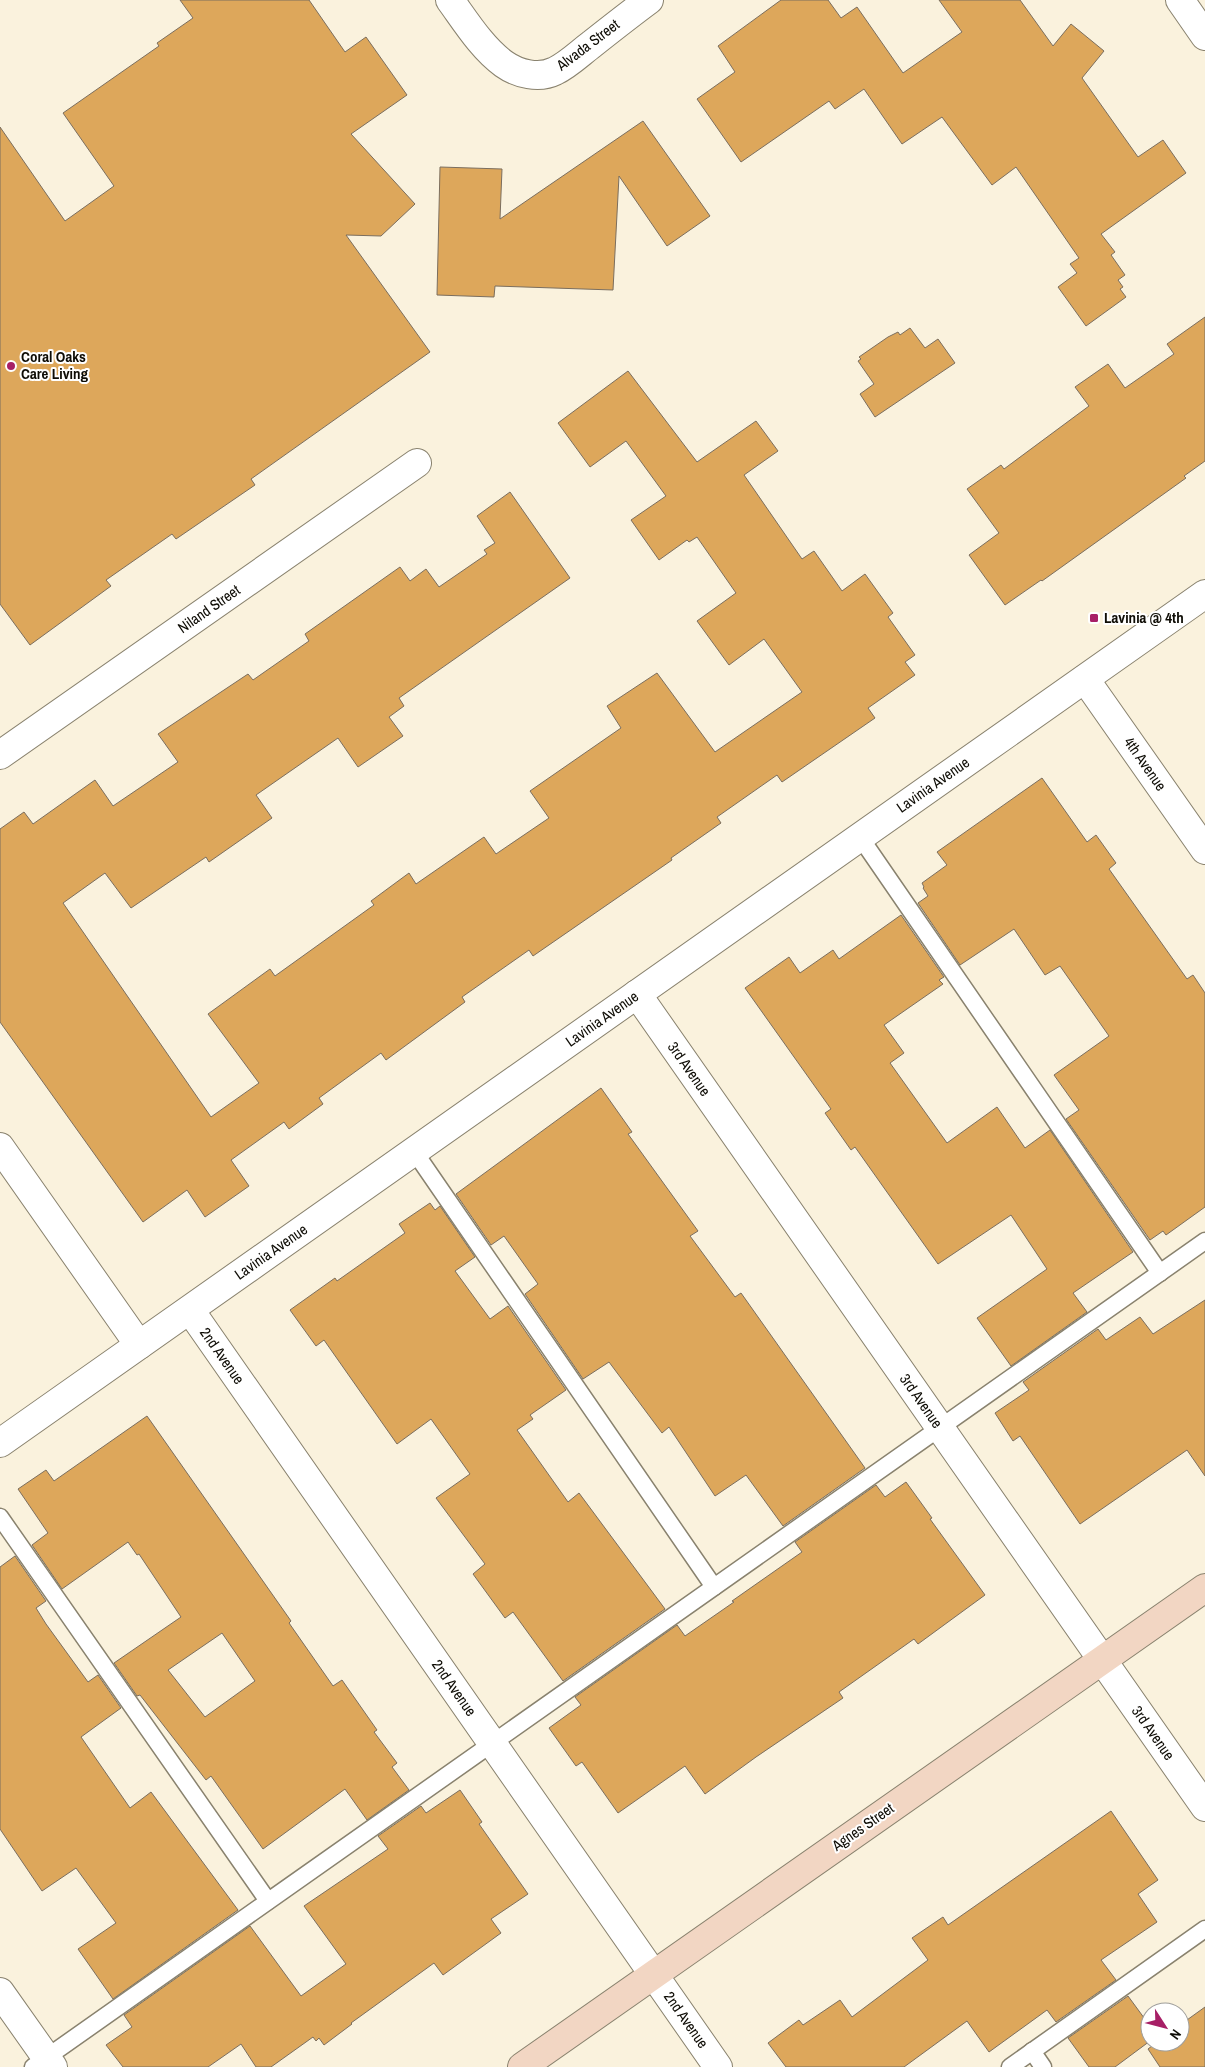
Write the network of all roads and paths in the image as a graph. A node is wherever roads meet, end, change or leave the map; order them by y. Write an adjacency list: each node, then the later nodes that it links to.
1 (450, 0): 2 (street, Alvada Street)
2 (649, 0)
3 (1180, 0): 4 (street)
4 (1205, 36)
5 (417, 463): 8 (street, Niland Street)
6 (1205, 594): 7 (street, Lavinia Avenue)
7 (1085, 679): 9 (street, Lavinia Avenue); 10 (street, 4th Avenue)
8 (0, 755)
9 (860, 837): 11 (street, Lavinia Avenue); 15 (lane)
10 (1205, 850)
11 (637, 994): 13 (street, Lavinia Avenue); 18 (street, 3rd Avenue)
12 (0, 1147): 17 (street)
13 (414, 1151): 16 (street, Lavinia Avenue); 21 (lane)
14 (1205, 1242): 15 (lane)
15 (1160, 1273): 18 (lane)
16 (190, 1310): 17 (street, Lavinia Avenue); 24 (street, 2nd Avenue)
17 (139, 1345): 19 (street, Lavinia Avenue)
18 (940, 1428): 21 (lane); 23 (street, 3rd Avenue)
19 (0, 1443)
20 (0, 1517): 26 (lane)
21 (714, 1587): 24 (lane)
22 (1205, 1588): 23 (street, Agnes Street)
23 (1102, 1660): 25 (street, 3rd Avenue); 28 (street, Agnes Street)
24 (492, 1743): 26 (lane); 28 (street, 2nd Avenue)
25 (1205, 1807)
26 (268, 1901): 31 (lane)
27 (1205, 1930): 30 (lane)
28 (654, 1975): 32 (street, Agnes Street); 33 (street, 2nd Avenue)
29 (0, 1992): 31 (street)
30 (1032, 2051): 34 (lane); 35 (lane)
31 (44, 2064)
32 (522, 2067)
33 (718, 2067)
34 (1010, 2067)
35 (1043, 2067)

